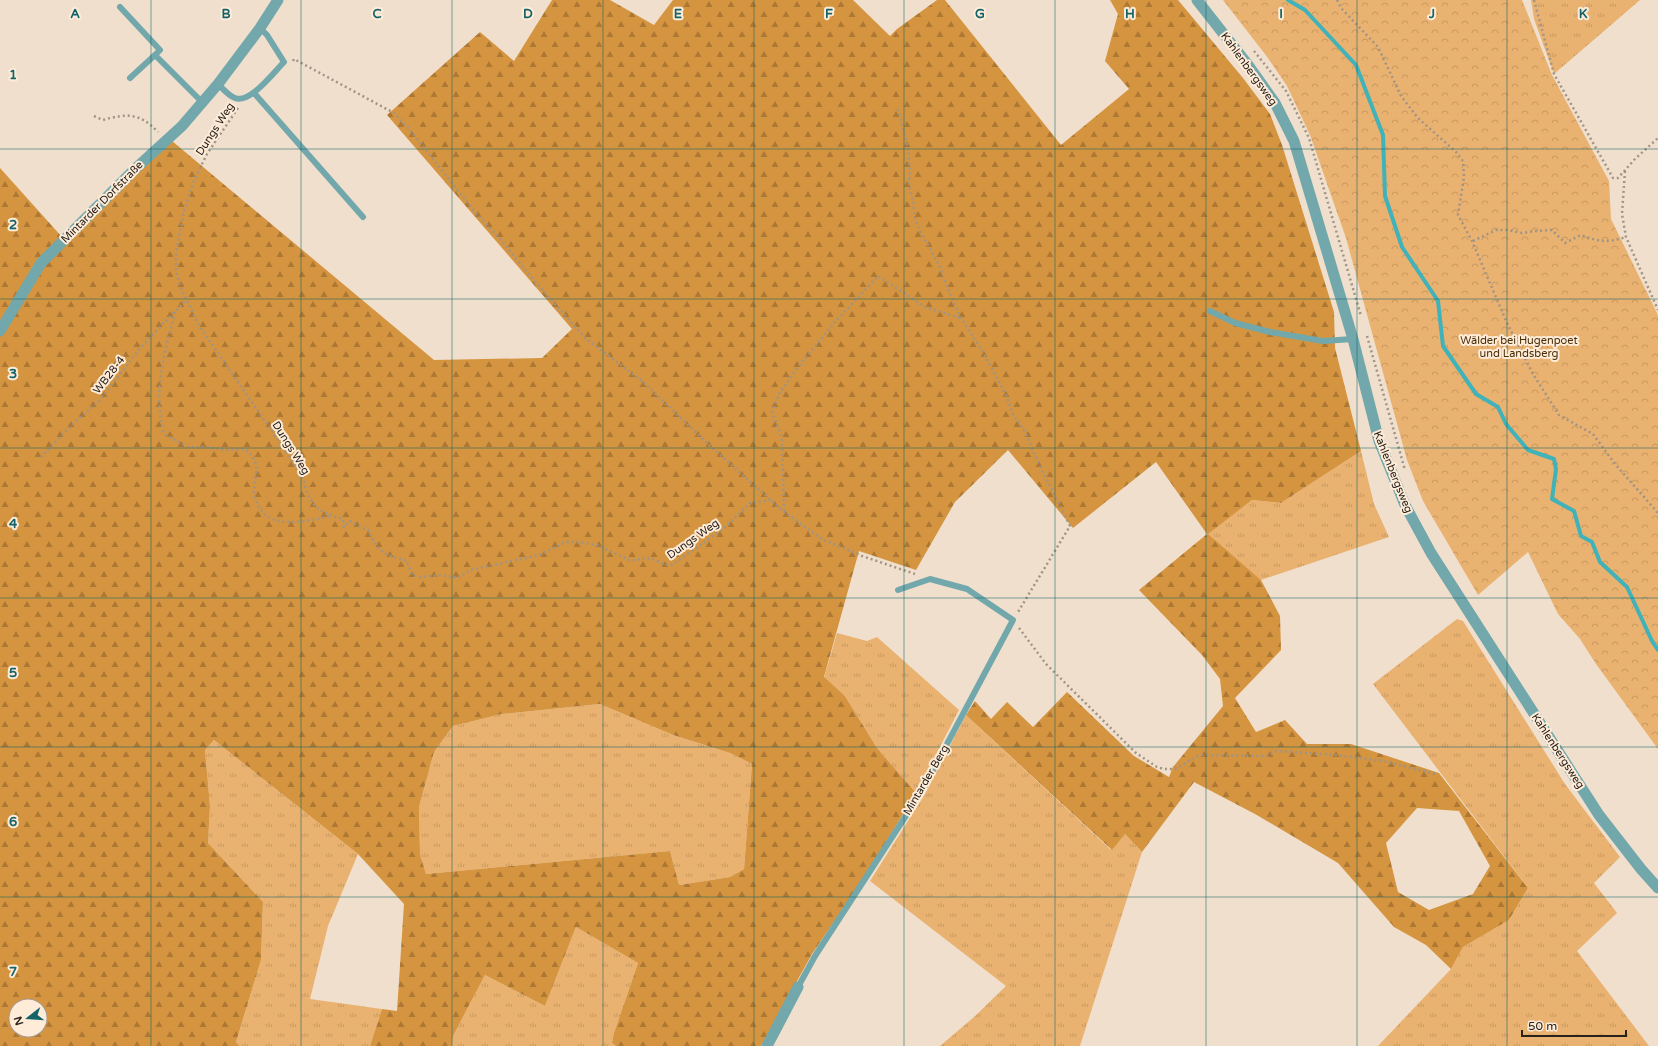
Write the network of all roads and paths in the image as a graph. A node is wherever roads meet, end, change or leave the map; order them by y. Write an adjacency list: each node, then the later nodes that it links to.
1 (278, 0): 6 (street, Mintarder Dorfstraße)
2 (1197, 0): 28 (street, Kahlenbergsweg)
3 (1337, 0): 21 (path)
4 (1534, 0): 18 (path)
5 (120, 7): 7 (lane)
6 (260, 28): 8 (lane); 10 (street, Mintarder Dorfstraße)
7 (155, 55): 9 (lane); 13 (lane)
8 (284, 62): 11 (lane); 30 (path)
9 (130, 78)
10 (218, 84): 12 (lane); 13 (street, Mintarder Dorfstraße)
11 (254, 93): 12 (lane); 19 (lane)
12 (245, 98): 22 (path, Dungs Weg)
13 (202, 102): 17 (street, Mintarder Dorfstraße)
14 (898, 109): 26 (path)
15 (94, 116): 17 (path)
16 (1658, 138): 18 (path)
17 (166, 141): 27 (street, Mintarder Dorfstraße)
18 (1625, 171): 20 (path)
19 (363, 217)
20 (1626, 237): 21 (path); 23 (path)
21 (1472, 241): 32 (path)
22 (186, 300): 25 (path, WB28-4); 33 (path, Dungs Weg)
23 (1658, 310)
24 (1210, 311): 28 (lane)
25 (175, 312): 29 (path, WB28-4); 33 (path)
26 (961, 318): 31 (path); 36 (path)
27 (0, 331)
28 (1353, 340): 38 (street, Kahlenbergsweg)
29 (41, 457)
30 (771, 500): 31 (path); 33 (path, Dungs Weg)
31 (784, 512): 34 (path)
32 (1658, 513)
33 (331, 516)
34 (930, 579): 35 (lane); 36 (lane)
35 (898, 590)
36 (1013, 620): 37 (path); 39 (lane, Mintarder Berg)
37 (1436, 774)
38 (1658, 888)
39 (798, 987): 40 (street, Mintarder Berg)
40 (767, 1046)

